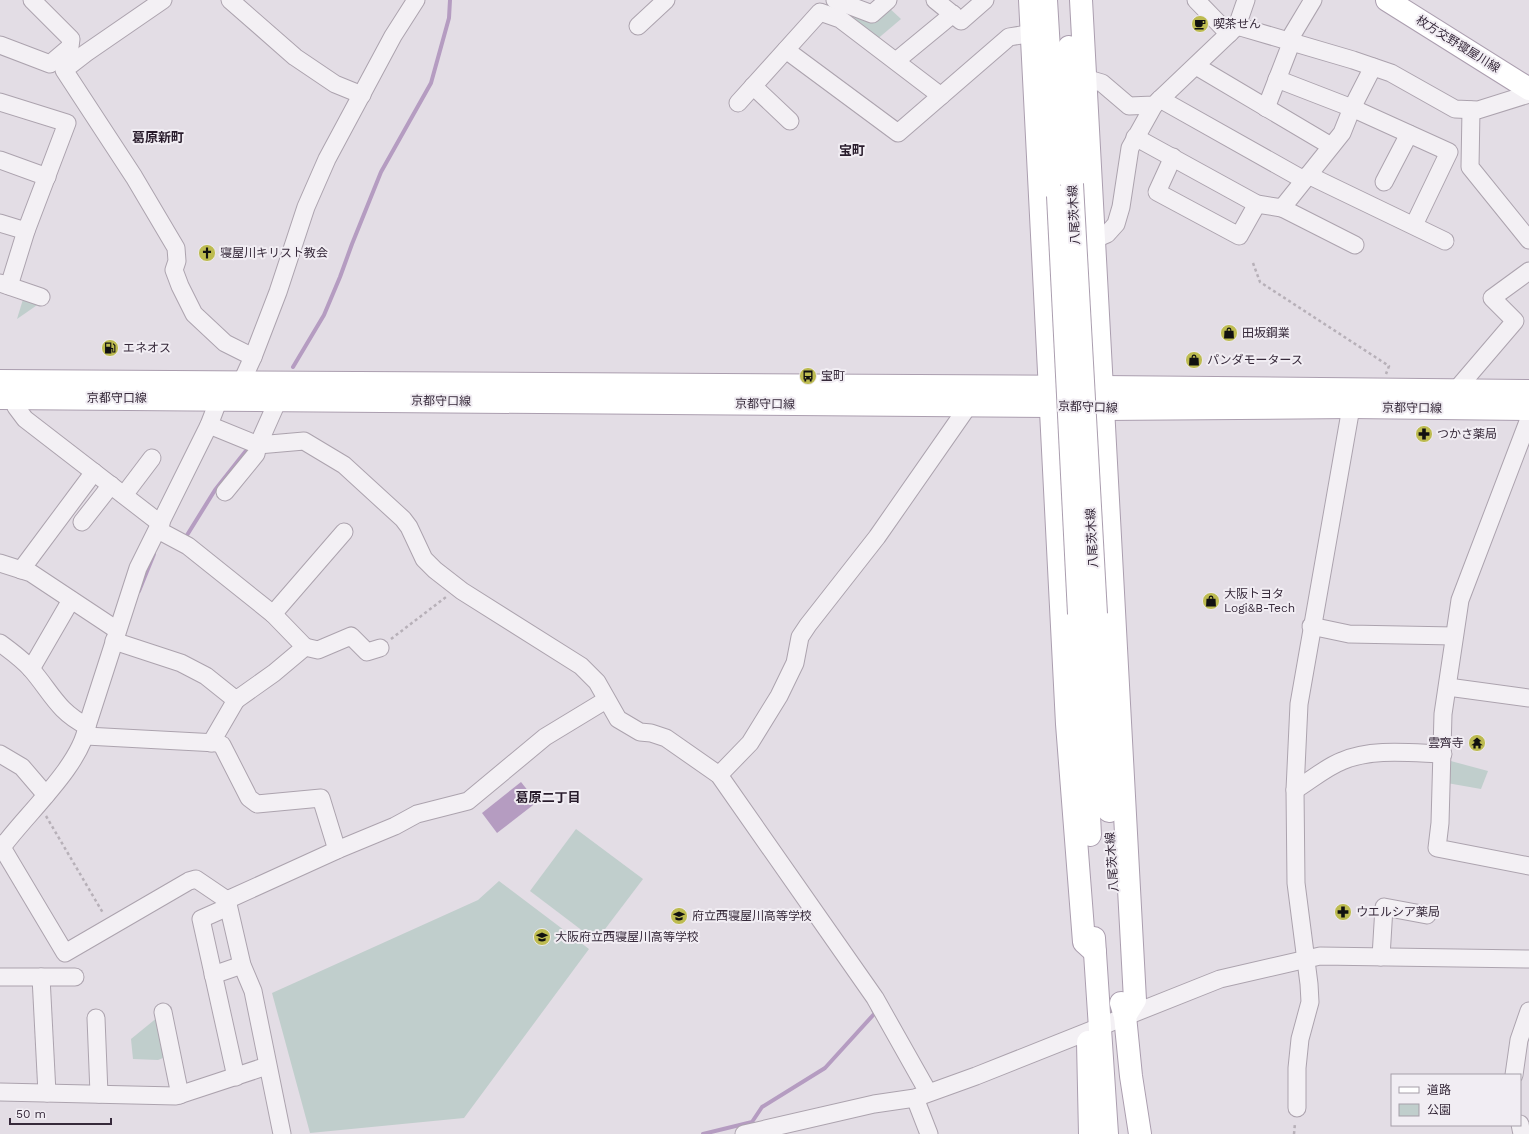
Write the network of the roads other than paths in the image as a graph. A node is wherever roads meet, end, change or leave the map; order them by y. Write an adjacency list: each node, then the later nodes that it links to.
1 (32, 0): 24 (street)
2 (163, 0): 66 (street)
3 (230, 0): 34 (street)
4 (416, 0): 34 (street)
5 (666, 0): 20 (street)
6 (835, 0): 7 (street)
7 (888, 0)
8 (935, 0): 19 (street)
9 (985, 0): 19 (street)
10 (1030, 0): 22 (main road)
11 (1046, 0): 53 (main road, 八尾茨木線)
12 (1067, 0): 53 (main road, 八尾茨木線)
13 (1081, 0): 29 (main road)
14 (1196, 0): 21 (street)
15 (1246, 0): 21 (street)
16 (1313, 0): 23 (street)
17 (1387, 0): 32 (main road, 枚方交野寝屋川線)
18 (826, 6): 25 (street); 26 (street)
19 (952, 14): 26 (street)
20 (638, 26)
21 (1233, 30): 23 (street); 27 (street)
22 (1032, 33): 35 (street); 72 (main road)
23 (1290, 41): 28 (street); 30 (street)
24 (0, 45)
25 (786, 50): 31 (street); 35 (street)
26 (896, 61): 35 (street)
27 (1196, 66): 37 (street); 39 (street)
28 (1373, 67): 40 (street); 41 (street)
29 (1085, 78): 37 (street); 59 (main road)
30 (1277, 79): 39 (street); 40 (street)
31 (753, 86): 38 (street); 42 (street)
32 (1529, 88)
33 (1529, 94): 41 (street)
34 (362, 95): 66 (street)
35 (941, 96)
36 (0, 102): 50 (street)
37 (1157, 102): 44 (street); 51 (street)
38 (738, 103)
39 (1266, 108): 45 (street)
40 (1352, 108): 43 (street); 45 (street)
41 (1472, 110): 49 (street)
42 (790, 120)
43 (1409, 134): 46 (street); 52 (street)
44 (1135, 137): 47 (street); 59 (street)
45 (1331, 146): 51 (street)
46 (1449, 152): 49 (street); 57 (street)
47 (1173, 157): 54 (street); 54 (street)
48 (0, 160): 50 (street)
49 (1470, 161): 60 (street)
50 (47, 177): 58 (street)
51 (1306, 178): 55 (street); 57 (street)
52 (1384, 182)
53 (1065, 184): 92 (main road, 八尾茨木線, bridge)
54 (1257, 204): 55 (street)
55 (1282, 208): 62 (street)
56 (0, 223): 58 (street)
57 (1414, 226): 61 (street)
58 (26, 231): 64 (street)
59 (1093, 240): 67 (main road)
60 (1529, 240)
61 (1445, 241)
62 (1356, 245)
63 (1529, 271): 69 (street)
64 (4, 284): 65 (street)
65 (41, 297)
66 (253, 357): 71 (street)
67 (1101, 387): 72 (main road, 京都守口線); 73 (main road, 京都守口線); 76 (main road)
68 (7, 390): 71 (main road, 京都守口線); 82 (street)
69 (1456, 390): 70 (main road, 京都守口線); 73 (main road, 京都守口線)
70 (1529, 391)
71 (231, 394): 72 (main road, 京都守口線); 74 (main road, 京都守口線); 79 (street)
72 (1050, 397): 75 (main road, 京都守口線); 76 (main road, 京都守口線); 116 (main road)
73 (1352, 398): 76 (main road, 京都守口線); 77 (main road, 京都守口線); 93 (street)
74 (278, 400): 75 (main road, 京都守口線); 80 (street)
75 (969, 405): 108 (street)
76 (1103, 408): 127 (main road)
77 (1529, 410)
78 (1529, 419): 95 (street)
79 (209, 425): 80 (street); 86 (street)
80 (258, 445): 84 (street); 103 (street)
81 (152, 458): 83 (street)
82 (94, 472): 83 (street); 89 (street)
83 (117, 490): 85 (street); 86 (street)
84 (225, 492)
85 (82, 522)
86 (160, 527): 91 (street); 94 (street)
87 (344, 532): 91 (street)
88 (0, 563): 89 (street)
89 (21, 570): 90 (street)
90 (71, 600): 94 (street); 99 (street)
91 (273, 614): 97 (street)
92 (1088, 614): 116 (main road, 八尾茨木線); 127 (main road, 八尾茨木線)
93 (1311, 626): 95 (street); 109 (street)
94 (116, 636): 102 (street); 104 (street)
95 (1454, 636): 100 (street)
96 (0, 643): 99 (street)
97 (305, 647): 98 (street); 102 (street)
98 (380, 648)
99 (31, 669): 104 (street)
100 (1448, 687): 101 (street); 107 (street)
101 (1529, 698)
102 (236, 700): 105 (street)
103 (603, 702): 108 (street); 112 (street)
104 (87, 731): 105 (street); 110 (street)
105 (211, 743): 112 (street)
106 (0, 754): 110 (street)
107 (1443, 754): 109 (street); 113 (street)
108 (719, 775): 138 (street)
109 (1295, 790): 118 (street)
110 (42, 799): 111 (street)
111 (1, 846): 114 (street)
112 (337, 850): 114 (street)
113 (1529, 866)
114 (227, 904): 120 (street); 121 (street)
115 (1427, 915): 117 (street)
116 (1095, 952): 129 (main road, 八尾茨木線)
117 (1381, 957): 118 (street); 119 (street)
118 (1305, 959): 127 (street); 139 (street)
119 (1529, 960)
120 (242, 965): 121 (street); 130 (street)
121 (213, 975): 133 (street)
122 (41, 977): 123 (street); 124 (street); 135 (street)
123 (75, 977)
124 (0, 978)
125 (1529, 1011): 131 (street)
126 (162, 1012): 137 (street)
127 (1126, 1016): 129 (street); 132 (main road, 八尾茨木線)
128 (96, 1018): 136 (street)
129 (1101, 1026): 138 (street); 143 (main road); 144 (main road, 八尾茨木線)
130 (267, 1066): 133 (street); 140 (street)
131 (1514, 1074)
132 (1131, 1076): 145 (main road); 146 (main road)
133 (236, 1077): 137 (street)
134 (0, 1092): 135 (street)
135 (46, 1093): 136 (street)
136 (99, 1094): 137 (street)
137 (180, 1095)
138 (922, 1095): 141 (street); 142 (street)
139 (1297, 1108)
140 (282, 1134)
141 (744, 1134)
142 (929, 1134)
143 (1090, 1134)
144 (1107, 1134)
145 (1130, 1134)
146 (1140, 1134)

